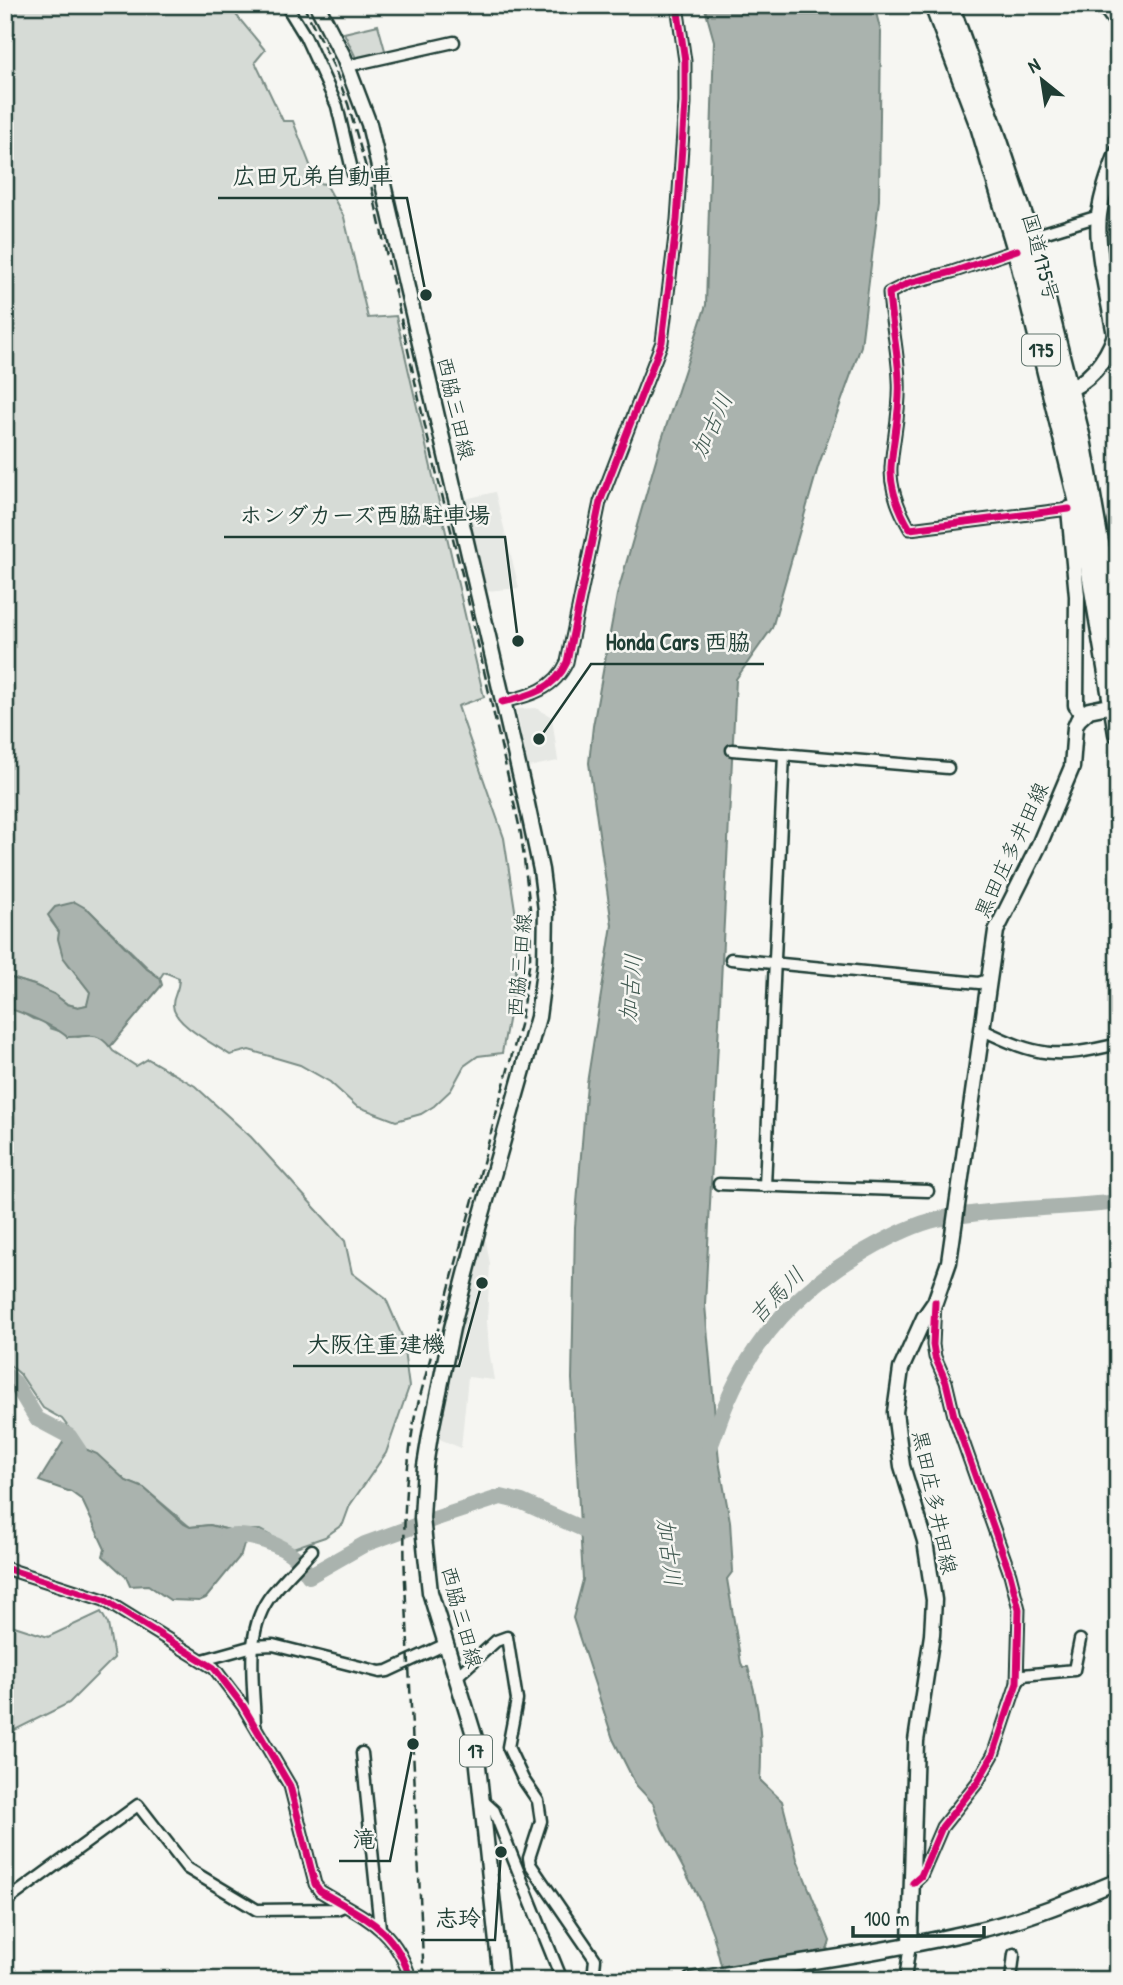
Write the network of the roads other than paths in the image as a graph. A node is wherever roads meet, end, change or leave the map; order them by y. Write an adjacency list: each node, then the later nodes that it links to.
1 (286, 5): 12 (street)
2 (317, 5): 9 (main road, 西脇三田線 / 17)
3 (677, 5): 19 (street)
4 (934, 5): 14 (highway, 国道175号 / 175)
5 (949, 5): 14 (highway, 国道175号 / 175)
6 (1104, 5): 7 (main road)
7 (1118, 24)
8 (454, 42): 9 (street)
9 (347, 66): 19 (main road, 西脇三田線 / 17)
10 (1118, 151): 11 (main road)
11 (1114, 170): 13 (main road)
12 (353, 174)
13 (1099, 216): 14 (street); 15 (main road)
14 (1023, 243): 16 (highway, 国道175号 / 175); 17 (street)
15 (1116, 334): 16 (main road)
16 (1060, 393): 17 (highway, 国道175号 / 175); 18 (highway, 国道175号 / 175)
17 (1074, 508): 20 (highway, 国道175号 / 175); 21 (main road, 黒田庄多井田線)
18 (1118, 652)
19 (502, 702): 38 (main road, 西脇三田線 / 17)
20 (1116, 704): 21 (main road); 22 (highway, 国道175号 / 175)
21 (1082, 715): 28 (main road, 黒田庄多井田線)
22 (1118, 733)
23 (732, 750): 24 (street)
24 (784, 754): 25 (street); 27 (street)
25 (947, 768)
26 (731, 959): 27 (street)
27 (774, 963): 28 (street); 32 (street)
28 (988, 980): 29 (main road, 黒田庄多井田線)
29 (981, 1029): 30 (street); 34 (main road, 黒田庄多井田線)
30 (1118, 1044)
31 (719, 1184): 32 (street)
32 (765, 1186): 33 (street)
33 (928, 1191)
34 (935, 1302): 42 (street); 46 (main road, 黒田庄多井田線)
35 (312, 1550): 39 (street)
36 (5, 1568): 40 (street)
37 (1080, 1640): 42 (street)
38 (446, 1644): 39 (street); 41 (main road, 西脇三田線 / 17)
39 (253, 1646): 40 (street); 43 (street)
40 (203, 1660): 43 (street)
41 (456, 1677): 45 (main road, 西脇三田線 / 17); 56 (street)
42 (1017, 1683): 46 (street)
43 (255, 1726): 49 (street)
44 (362, 1753): 50 (street)
45 (482, 1799): 54 (main road, 西脇三田線 / 17); 55 (street)
46 (913, 1883): 51 (main road, 黒田庄多井田線)
47 (1117, 1885): 51 (main road)
48 (5, 1902): 49 (street)
49 (344, 1906): 50 (street)
50 (380, 1928): 53 (street)
51 (910, 1944): 57 (main road); 58 (street)
52 (1014, 1954): 59 (street)
53 (411, 1980)
54 (501, 1980)
55 (562, 1980)
56 (593, 1980)
57 (691, 1980)
58 (905, 1980)
59 (1011, 1980)

